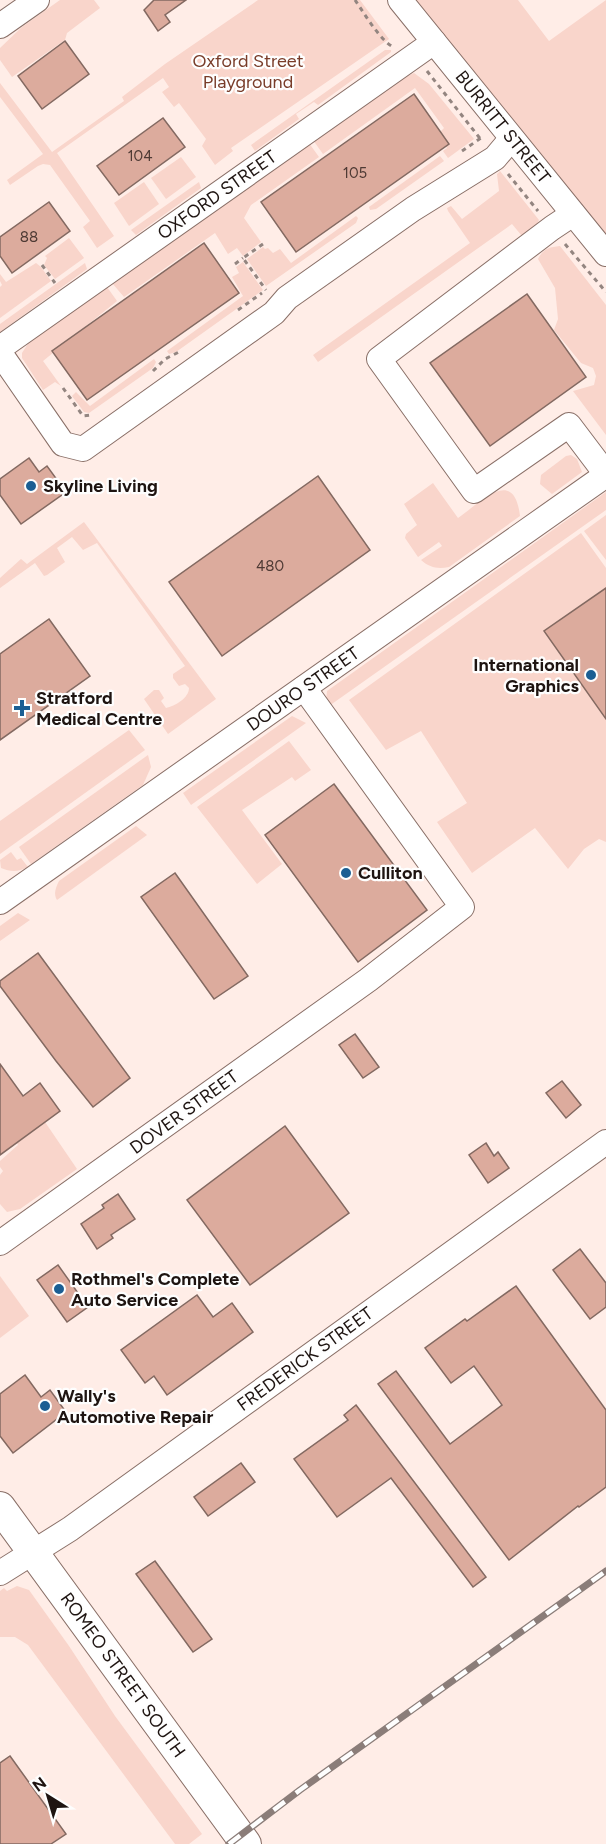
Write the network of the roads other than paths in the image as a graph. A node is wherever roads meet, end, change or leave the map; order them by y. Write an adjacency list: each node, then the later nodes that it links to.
1 (37, 0): 3 (street)
2 (400, 0): 4 (street, BURRITT STREET)
3 (0, 26)
4 (434, 42): 5 (street, BURRITT STREET); 8 (street, OXFORD STREET)
5 (512, 139): 6 (street, BURRITT STREET); 9 (street)
6 (573, 214): 7 (street, BURRITT STREET); 10 (street)
7 (606, 254)
8 (0, 348)
9 (0, 353)
10 (606, 475): 11 (street, DOURO STREET)
11 (304, 688): 12 (street, DOURO STREET); 14 (street, DOVER STREET)
12 (0, 902)
13 (606, 1142): 16 (street, FREDERICK STREET)
14 (0, 1243)
15 (0, 1507): 16 (main road, ROMEO STREET SOUTH)
16 (33, 1551): 17 (street, FREDERICK STREET); 18 (main road, ROMEO STREET SOUTH)
17 (0, 1573)
18 (246, 1844)

